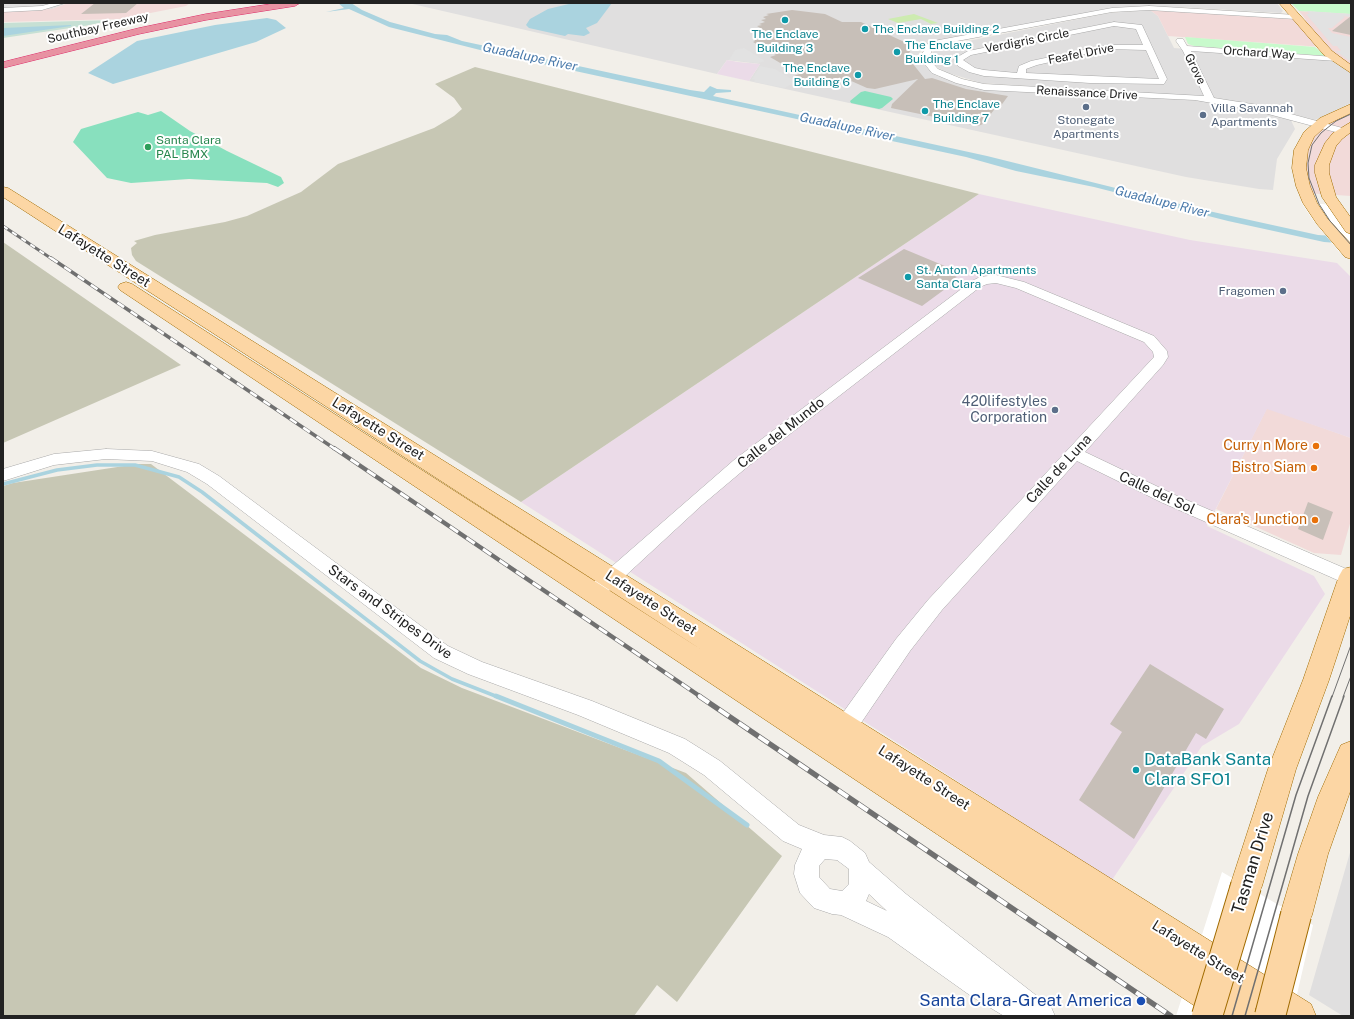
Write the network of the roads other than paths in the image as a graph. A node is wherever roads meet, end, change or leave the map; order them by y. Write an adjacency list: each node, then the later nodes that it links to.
1 (60, 3): 5 (street)
2 (252, 3): 7 (highway, Southbay Freeway)
3 (295, 3): 7 (highway, Southbay Freeway)
4 (1284, 3): 6 (main road)
5 (3, 10)
6 (1296, 17): 8 (street, Renaissance Drive); 17 (main road)
7 (170, 21): 10 (highway); 15 (highway, Southbay Freeway); 18 (highway, Southbay Freeway); 19 (highway)
8 (1047, 23): 9 (street); 23 (street, Renaissance Drive)
9 (1070, 33): 12 (street, Verdigris Circle); 21 (street, Verdigris Circle)
10 (62, 39)
11 (1179, 39): 13 (street, Grove)
12 (1149, 48): 14 (street, Feafel Drive); 22 (street, Verdigris Circle)
13 (1185, 48): 17 (street, Orchard Way); 24 (street, Grove)
14 (1081, 53): 16 (street); 21 (street, Feafel Drive)
15 (3, 57)
16 (1097, 59)
17 (1334, 59): 20 (main road)
18 (3, 65)
19 (3, 70)
20 (1351, 70)
21 (1021, 75): 22 (street, Verdigris Circle)
22 (1090, 80): 23 (street)
23 (1096, 92): 24 (street, Renaissance Drive)
24 (1206, 99): 26 (street, Renaissance Drive)
25 (1351, 108): 26 (main road)
26 (1319, 124): 27 (street, Renaissance Drive); 31 (main road)
27 (1347, 128): 30 (main road)
28 (3, 191): 36 (main road, Lafayette Street)
29 (3, 207): 36 (main road, Lafayette Street)
30 (1351, 229)
31 (1351, 254)
32 (976, 284): 33 (street, Calle de Luna); 36 (street, Calle del Mundo)
33 (1074, 453): 35 (street, Calle del Sol); 37 (street, Calle de Luna)
34 (3, 475): 39 (street, Stars and Stripes Drive)
35 (1351, 578): 46 (main road, Tasman Drive, bridge)
36 (603, 585): 37 (main road, Lafayette Street)
37 (838, 737): 47 (main road, Lafayette Street); 49 (main road, Lafayette Street)
38 (1351, 754): 48 (main road, bridge)
39 (791, 834): 40 (street, Stars and Stripes Drive); 41 (street, Stars and Stripes Drive)
40 (824, 847): 41 (street); 42 (street, Stars and Stripes Drive)
41 (807, 865): 43 (street, Stars and Stripes Drive)
42 (861, 870): 43 (street); 45 (street, Stars and Stripes Drive)
43 (842, 903): 44 (street, Stars and Stripes Drive)
44 (1028, 1016)
45 (1042, 1016)
46 (1207, 1016)
47 (1241, 1016)
48 (1270, 1016)
49 (1299, 1016)

